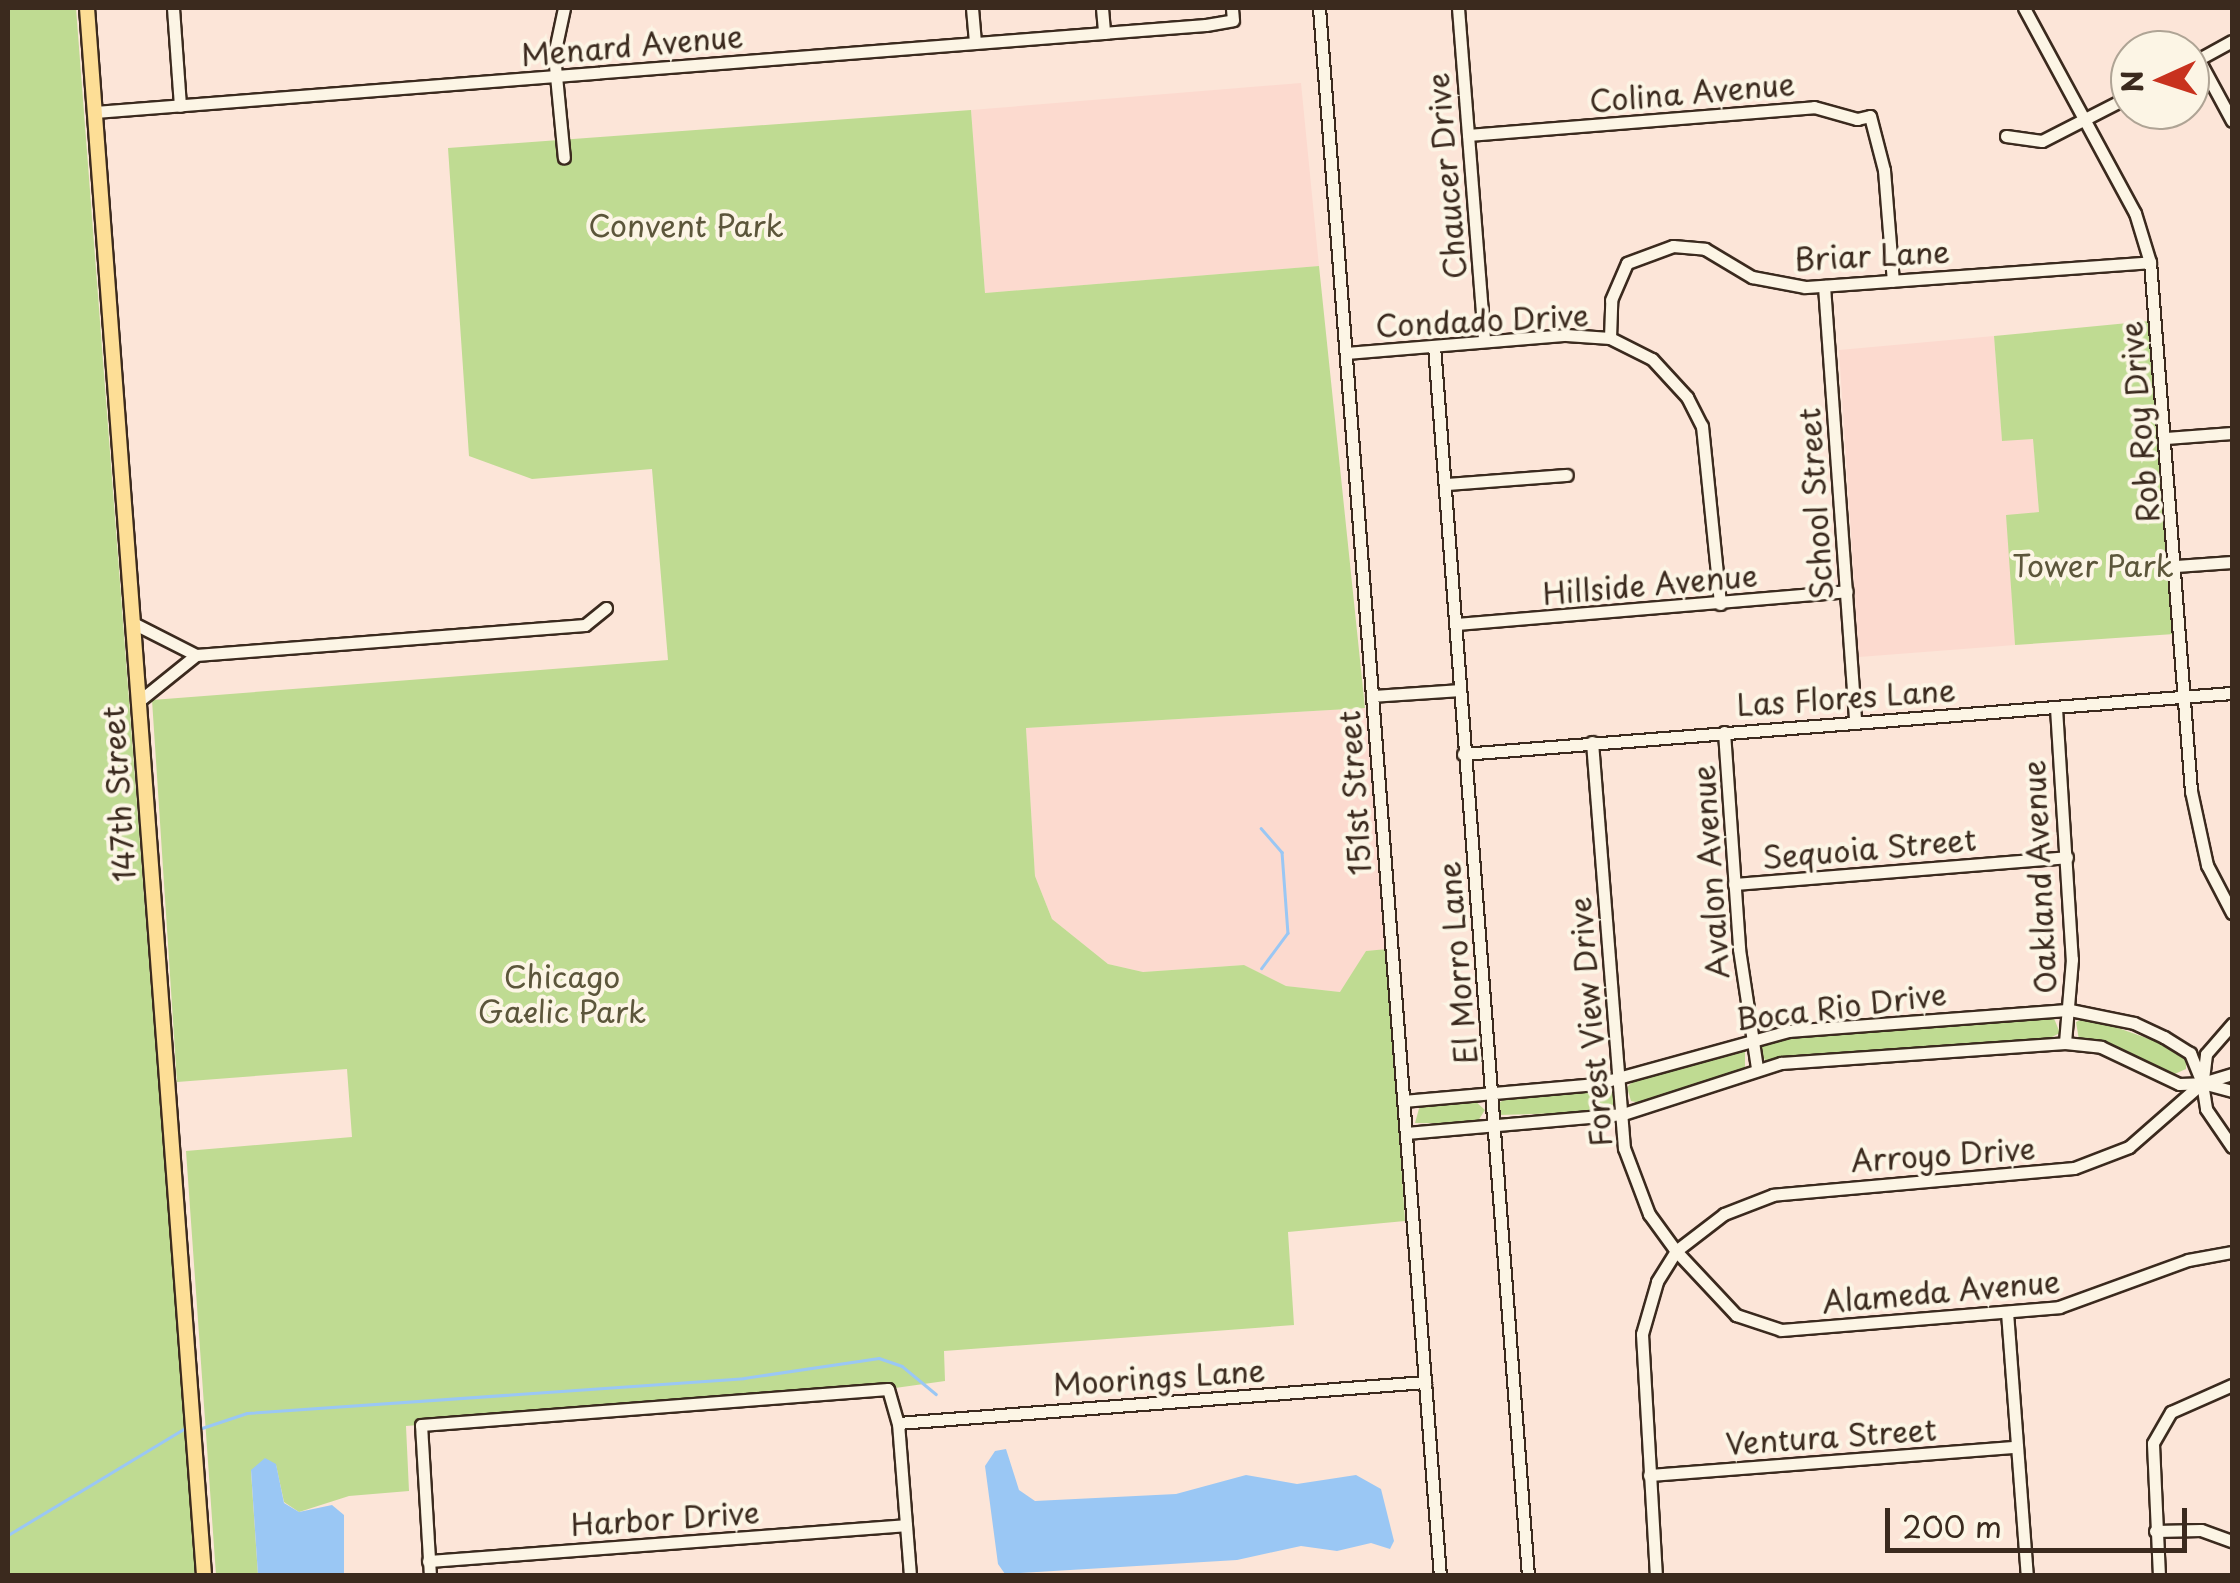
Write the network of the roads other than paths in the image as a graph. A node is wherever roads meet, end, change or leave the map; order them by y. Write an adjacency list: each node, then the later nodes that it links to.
1 (87, 8): 18 (main road, 147th Street)
2 (173, 8): 16 (street)
3 (564, 8): 14 (street)
4 (972, 8): 12 (street)
5 (1102, 8): 10 (street)
6 (1320, 8): 30 (street, 151st Street)
7 (1458, 8): 21 (street, Chaucer Drive)
8 (2024, 8): 19 (street, Rob Roy Drive)
9 (1232, 14): 10 (street, Menard Avenue)
10 (1104, 33): 12 (street, Menard Avenue)
11 (2232, 41): 13 (street)
12 (975, 43): 14 (street, Menard Avenue)
13 (2210, 53)
14 (556, 77): 16 (street, Menard Avenue); 23 (street)
15 (2210, 87): 20 (street)
16 (180, 106): 18 (street, Menard Avenue)
17 (2110, 107): 19 (street)
18 (95, 112): 40 (main road, 147th Street)
19 (2086, 120): 22 (street); 24 (street, Rob Roy Drive)
20 (2232, 121)
21 (1468, 134): 25 (street, Colina Avenue); 28 (street, Chaucer Drive)
22 (2006, 136)
23 (564, 158)
24 (2150, 262): 25 (street, Briar Lane); 32 (street, Rob Roy Drive)
25 (1893, 281): 26 (street, Briar Lane)
26 (1824, 286): 27 (street, Briar Lane); 37 (street, School Street)
27 (1610, 338): 28 (street, Condado Drive); 38 (street, Condado Drive)
28 (1484, 341): 29 (street, Condado Drive)
29 (1434, 346): 30 (street, Condado Drive); 34 (street, El Morro Lane)
30 (1346, 353): 45 (street, 151st Street)
31 (2232, 433): 32 (street)
32 (2166, 438): 36 (street, Rob Roy Drive)
33 (1567, 475): 34 (street)
34 (1446, 484): 41 (street, El Morro Lane)
35 (2232, 562): 36 (street)
36 (2176, 566): 46 (street, Rob Roy Drive)
37 (1847, 591): 38 (street, Hillside Avenue); 49 (street, School Street)
38 (1720, 604): 41 (street, Hillside Avenue)
39 (606, 608): 42 (street)
40 (133, 623): 42 (street); 47 (main road, 147th Street)
41 (1456, 624): 43 (street, El Morro Lane)
42 (196, 655): 47 (street)
43 (1459, 690): 45 (street); 52 (street, El Morro Lane)
44 (2232, 693): 46 (street, Las Flores Lane)
45 (1372, 696): 66 (street, 151st Street)
46 (2184, 697): 48 (street, Las Flores Lane); 55 (street, Rob Roy Drive)
47 (139, 701): 83 (main road, 147th Street)
48 (2056, 708): 49 (street, Las Flores Lane); 53 (street, Oakland Avenue)
49 (1856, 718): 50 (street, Las Flores Lane)
50 (1724, 732): 51 (street, Las Flores Lane); 54 (street, Avalon Avenue)
51 (1592, 742): 52 (street, Las Flores Lane); 62 (street, Forest View Drive)
52 (1463, 754): 65 (street, El Morro Lane)
53 (2067, 857): 54 (street, Sequoia Street); 56 (street, Oakland Avenue)
54 (1734, 884): 58 (street, Avalon Avenue)
55 (2232, 913)
56 (2070, 1010): 58 (street, Boca Rio Drive); 59 (street, Oakland Avenue); 63 (street, Boca Rio Drive)
57 (2232, 1024): 63 (street, Arroyo Drive)
58 (1752, 1036): 60 (street, Avalon Avenue); 62 (street, Boca Rio Drive)
59 (2065, 1043): 60 (street, Boca Rio Drive); 63 (street, Boca Rio Drive)
60 (1757, 1068): 67 (street, Boca Rio Drive)
61 (2232, 1074): 63 (street, Arroyo Drive)
62 (1620, 1079): 65 (street, Boca Rio Drive); 67 (street, Forest View Drive)
63 (2202, 1083): 64 (street, Boca Rio Drive); 70 (street, Boca Rio Drive); 71 (street, Arroyo Drive)
64 (2232, 1091)
65 (1494, 1094): 66 (street, Boca Rio Drive); 68 (street, El Morro Lane)
66 (1403, 1101): 69 (street, 151st Street)
67 (1623, 1114): 68 (street, Boca Rio Drive); 71 (street, Forest View Drive)
68 (1493, 1126): 69 (street, Boca Rio Drive); 87 (street, El Morro Lane)
69 (1406, 1132): 74 (street, 151st Street)
70 (2232, 1146)
71 (1676, 1251): 73 (street, Alameda Avenue); 78 (street)
72 (2232, 1252): 73 (street, Alameda Avenue)
73 (2007, 1312): 77 (street)
74 (1425, 1382): 76 (street, Moorings Lane); 86 (street, 151st Street)
75 (2232, 1385): 80 (street)
76 (898, 1423): 79 (street); 82 (street)
77 (2016, 1447): 78 (street, Ventura Street); 89 (street)
78 (1649, 1475): 88 (street)
79 (906, 1525): 82 (street, Harbor Drive); 85 (street)
80 (2156, 1531): 81 (street); 90 (street)
81 (2232, 1541)
82 (428, 1561): 84 (street)
83 (204, 1576)
84 (430, 1576)
85 (910, 1576)
86 (1440, 1576)
87 (1528, 1576)
88 (1656, 1576)
89 (2027, 1576)
90 (2159, 1576)

